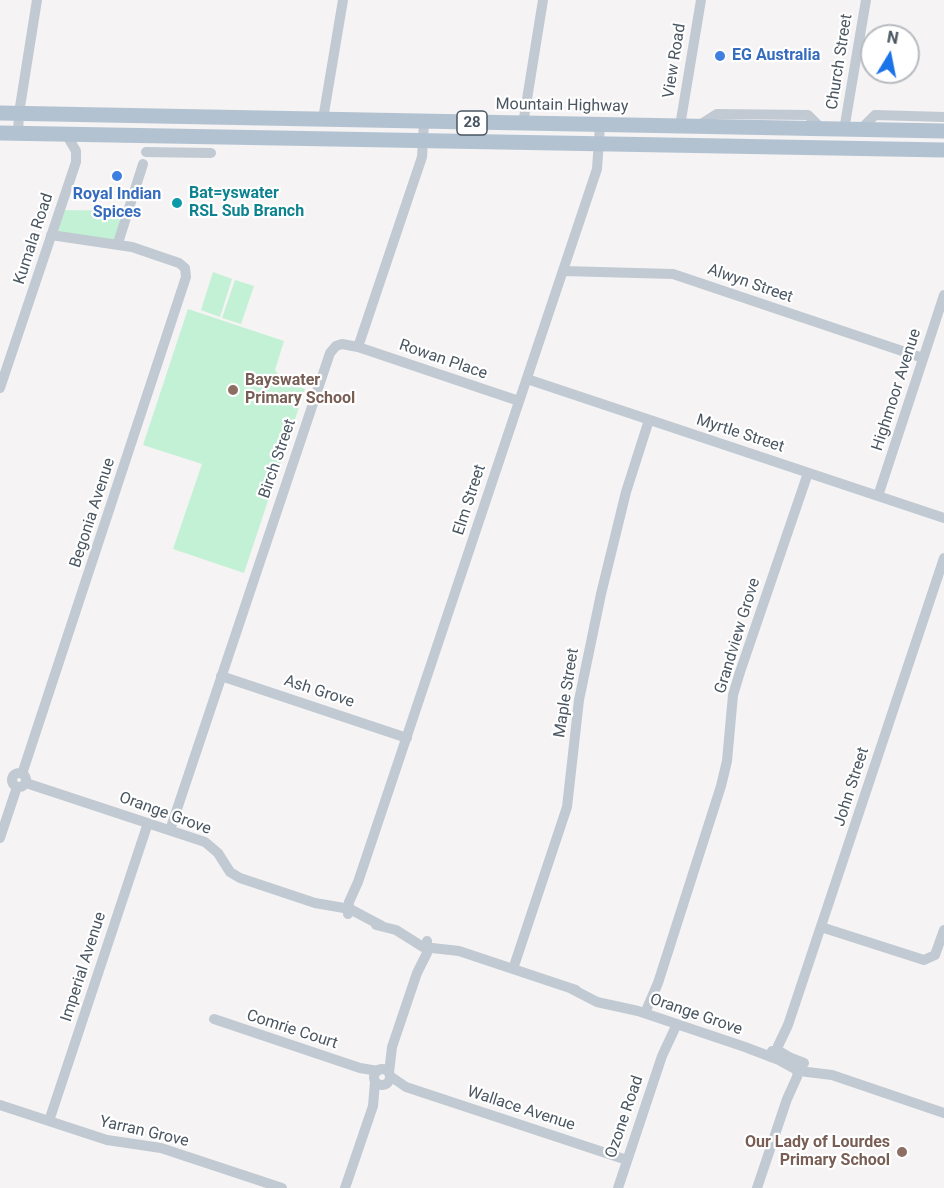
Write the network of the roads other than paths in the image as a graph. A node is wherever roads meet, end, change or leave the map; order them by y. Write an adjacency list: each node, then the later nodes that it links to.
1 (37, 0): 7 (street)
2 (343, 0): 10 (street)
3 (543, 0): 12 (street)
4 (700, 0): 14 (street, View Road)
5 (866, 0): 15 (street, Church Street)
6 (0, 113): 7 (main road, Mountain Highway / 28)
7 (19, 113): 8 (main road, Mountain Highway / 28); 19 (street)
8 (147, 116): 10 (main road, Mountain Highway / 28); 21 (street)
9 (944, 117): 16 (street)
10 (323, 119): 11 (main road, Mountain Highway / 28)
11 (424, 122): 12 (main road, Mountain Highway / 28); 22 (street)
12 (523, 124): 13 (main road, Mountain Highway / 28)
13 (600, 125): 14 (main road, Mountain Highway / 28); 23 (street, Elm Street)
14 (680, 126): 15 (main road, Mountain Highway / 28)
15 (844, 130): 16 (main road, Mountain Highway / 28)
16 (860, 130): 17 (main road, Mountain Highway / 28)
17 (944, 131)
18 (0, 133): 19 (main road, 28)
19 (18, 133): 20 (main road, 28)
20 (66, 134): 21 (main road, 28); 27 (street, Kumala Road)
21 (147, 136): 22 (main road, 28); 26 (street)
22 (424, 142): 23 (main road, 28); 31 (street)
23 (599, 145): 24 (main road, 28); 29 (street, Elm Street)
24 (944, 150)
25 (211, 153): 26 (street)
26 (144, 159): 28 (street)
27 (51, 235): 28 (street); 34 (street, Kumala Road)
28 (118, 243): 44 (street, Begonia Avenue)
29 (563, 271): 32 (street, Alwyn Street); 33 (street, Elm Street)
30 (944, 295): 32 (street, Highmoor Avenue)
31 (358, 347): 35 (street, Rowan Place); 41 (street, Birch Street)
32 (923, 358): 38 (street, Highmoor Avenue)
33 (527, 379): 35 (street, Elm Street); 36 (street, Myrtle Street)
34 (0, 388)
35 (519, 401): 42 (street, Elm Street)
36 (649, 420): 37 (street, Myrtle Street); 52 (street, Maple Street)
37 (808, 473): 38 (street, Myrtle Street); 53 (street, Grandview Grove)
38 (878, 496): 39 (street, Myrtle Street)
39 (944, 518)
40 (944, 558): 49 (street, John Street)
41 (221, 676): 42 (street, Ash Grove); 46 (street, Birch Street)
42 (406, 738): 48 (street, Elm Street)
43 (0, 774): 44 (street, Orange Grove)
44 (19, 780): 45 (street, Orange Grove); 47 (street, Begonia Avenue)
45 (148, 823): 46 (street, Orange Grove); 61 (street, Imperial Avenue)
46 (170, 830): 48 (street, Orange Grove)
47 (0, 838)
48 (349, 911): 51 (street, Orange Grove)
49 (821, 927): 50 (street); 56 (street, John Street)
50 (944, 930)
51 (426, 945): 52 (street, Orange Grove); 58 (street)
52 (513, 969): 53 (street, Orange Grove)
53 (645, 1013): 55 (street, Orange Grove)
54 (214, 1019): 58 (street, Comrie Court)
55 (673, 1023): 56 (street, Orange Grove); 62 (street, Ozone Road)
56 (778, 1054): 57 (street, Orange Grove)
57 (797, 1068): 60 (street, Orange Grove); 66 (street)
58 (382, 1077): 62 (street, Wallace Avenue); 64 (street)
59 (0, 1105): 61 (street, Yarran Grove)
60 (944, 1113)
61 (49, 1121): 63 (street, Yarran Grove)
62 (627, 1160): 65 (street, Ozone Road)
63 (282, 1188)
64 (345, 1188)
65 (618, 1188)
66 (758, 1188)

